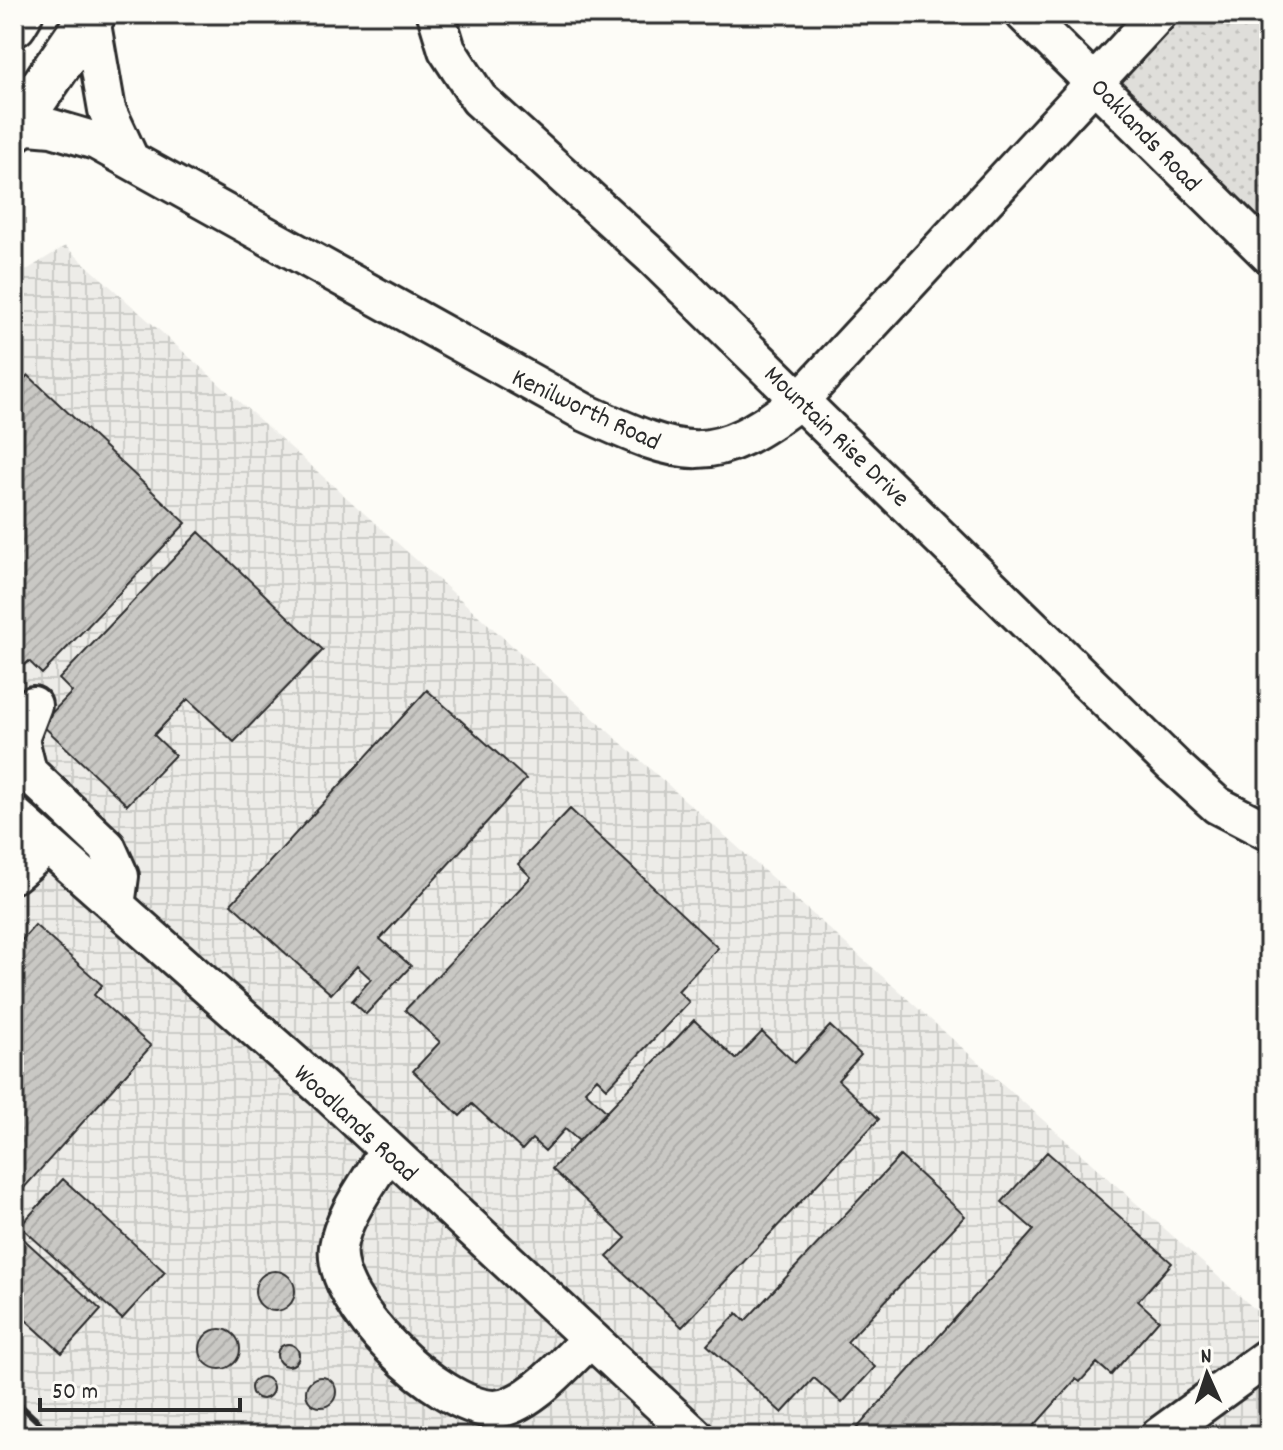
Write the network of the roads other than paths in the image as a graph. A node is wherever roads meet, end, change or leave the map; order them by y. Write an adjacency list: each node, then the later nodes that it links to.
1 (20, 14): 6 (main road)
2 (436, 14): 11 (street, Mountain Rise Drive)
3 (1024, 14): 7 (street, Oaklands Road)
4 (1158, 14): 7 (street, Kenilworth Road)
5 (92, 16): 8 (main road); 9 (street)
6 (14, 24)
7 (1095, 80): 10 (street, Oaklands Road); 11 (street, Kenilworth Road)
8 (16, 127): 9 (street, Kenilworth Road)
9 (129, 157): 11 (street, Kenilworth Road)
10 (1269, 255)
11 (801, 399): 14 (street, Mountain Rise Drive)
12 (33, 705): 17 (street)
13 (14, 815): 15 (street, Woodlands Road)
14 (1269, 832)
15 (48, 845): 16 (street); 17 (street, Woodlands Road)
16 (14, 874)
17 (116, 906): 18 (street, Woodlands Road)
18 (388, 1150): 19 (street, Woodlands Road); 19 (street)
19 (590, 1339): 21 (street, Woodlands Road)
20 (1269, 1356): 23 (street)
21 (658, 1424): 22 (street, Woodlands Road)
22 (695, 1436)
23 (1159, 1436)

